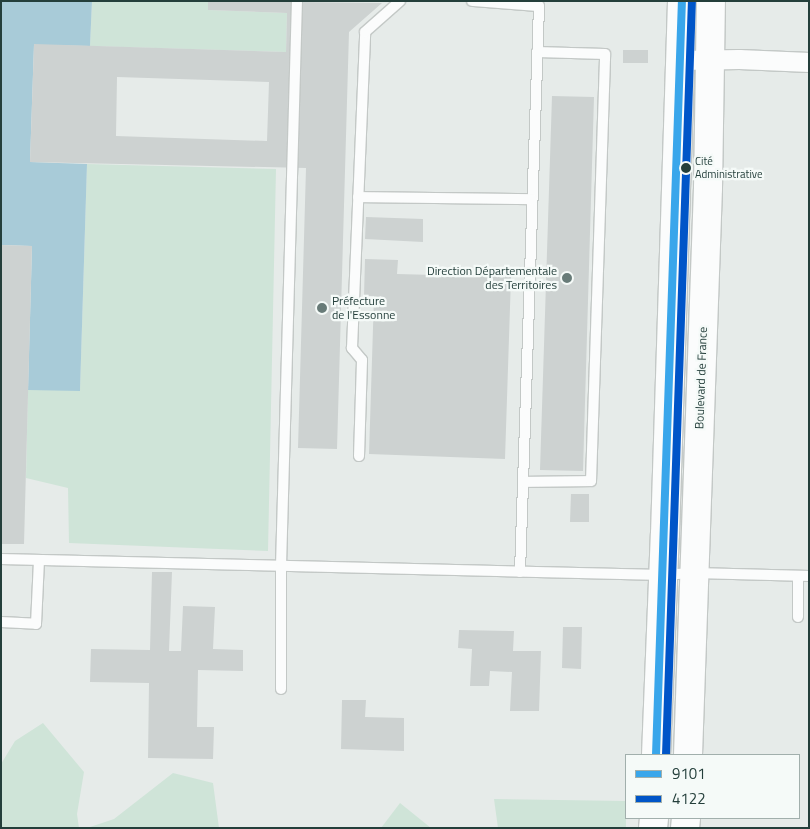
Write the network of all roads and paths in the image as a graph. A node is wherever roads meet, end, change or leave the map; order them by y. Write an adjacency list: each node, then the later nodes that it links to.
1 (297, 1): 16 (lane)
2 (400, 1): 10 (lane)
3 (472, 1): 6 (lane)
4 (682, 1): 7 (main road)
5 (710, 1): 8 (main road, Boulevard de France)
6 (537, 52): 11 (lane); 13 (lane)
7 (679, 60): 8 (street); 19 (main road)
8 (708, 60): 9 (street); 18 (main road, Boulevard de France)
9 (809, 62)
10 (358, 197): 11 (lane); 12 (lane)
11 (532, 199): 13 (lane)
12 (359, 456)
13 (523, 482): 17 (lane)
14 (1, 559): 15 (lane)
15 (39, 560): 16 (lane); 22 (lane)
16 (281, 566): 17 (lane); 23 (lane)
17 (520, 572): 19 (lane)
18 (695, 573): 19 (lane); 20 (lane); 25 (main road, Boulevard de France)
19 (663, 575): 24 (main road)
20 (804, 576): 21 (lane)
21 (798, 617)
22 (1, 622)
23 (281, 689)
24 (656, 754)
25 (688, 754)

